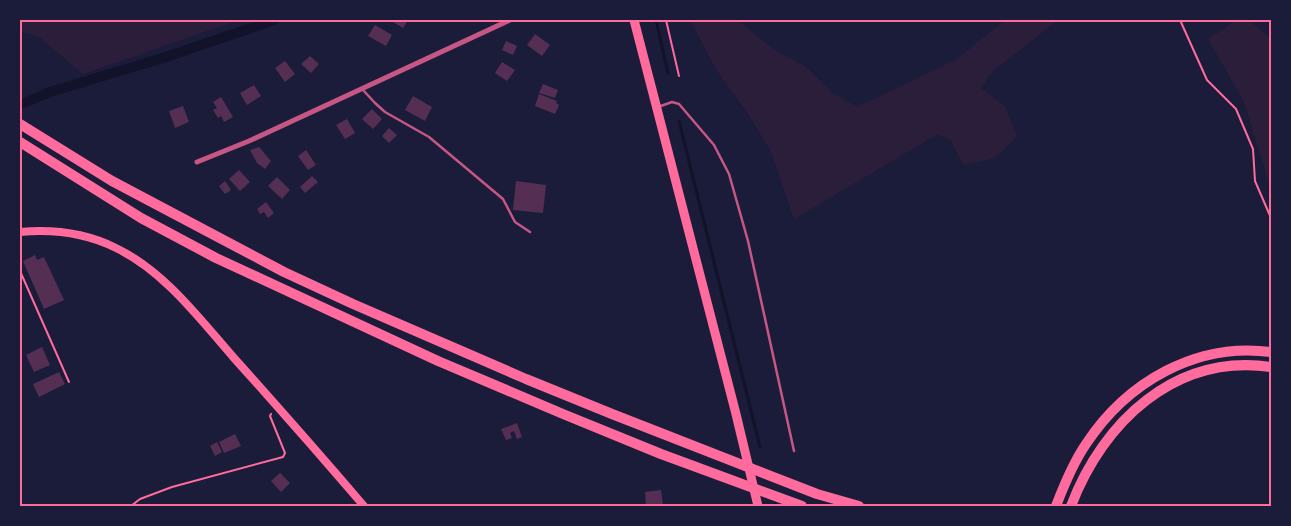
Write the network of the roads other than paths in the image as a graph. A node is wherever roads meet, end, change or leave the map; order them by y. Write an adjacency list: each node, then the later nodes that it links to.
1 (510, 20): 3 (street)
2 (634, 20): 4 (main road)
3 (362, 88): 7 (street); 9 (lane)
4 (656, 108): 12 (lane); 14 (main road)
5 (20, 124): 16 (highway)
6 (20, 142): 15 (highway)
7 (197, 162)
8 (20, 232): 13 (main road)
9 (530, 232)
10 (1271, 352): 17 (highway)
11 (1271, 367): 18 (highway)
12 (794, 451)
13 (364, 506)
14 (758, 506)
15 (802, 506)
16 (859, 506)
17 (1056, 506)
18 (1071, 506)

